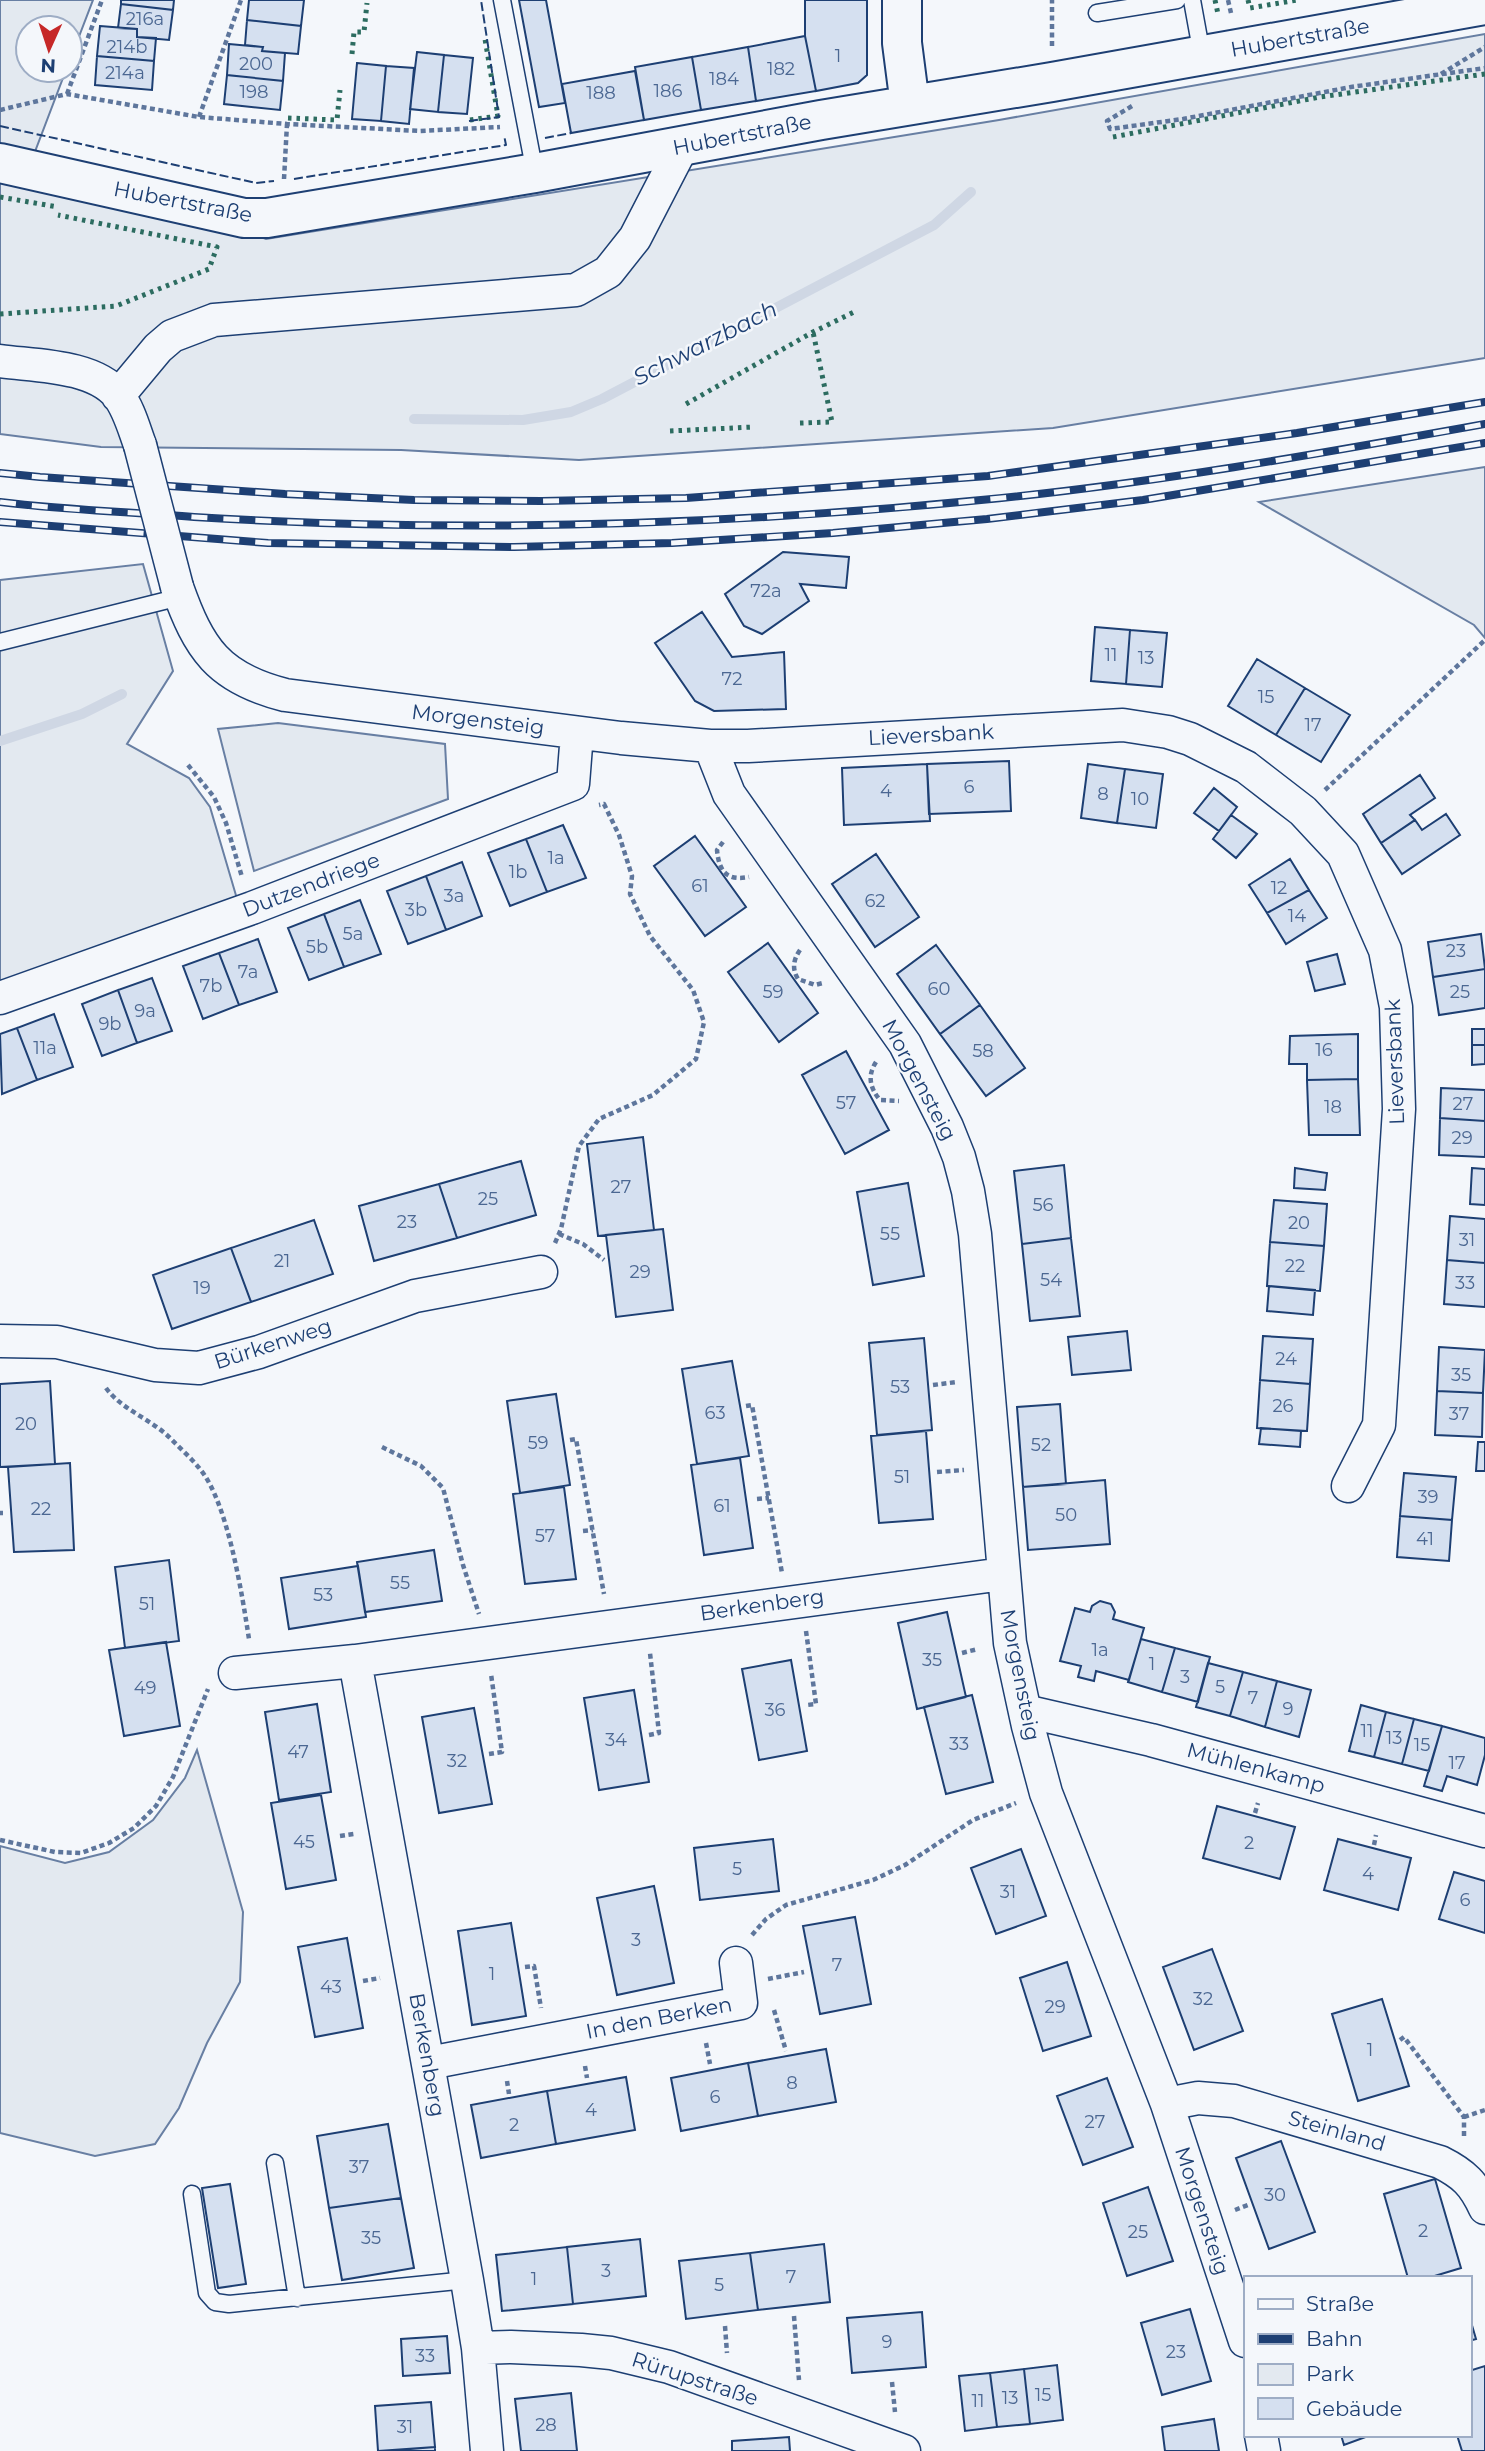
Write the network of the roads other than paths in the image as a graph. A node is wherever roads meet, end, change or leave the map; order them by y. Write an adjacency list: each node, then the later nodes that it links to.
1 (502, 0): 11 (lane)
2 (902, 0): 8 (street)
3 (1177, 0): 6 (lane)
4 (1192, 0): 7 (lane)
5 (1485, 5): 7 (street, Hubertstraße)
6 (1097, 13)
7 (1202, 55): 8 (street, Hubertstraße)
8 (910, 105): 9 (street, Hubertstraße)
9 (682, 147): 11 (street, Hubertstraße); 13 (street)
10 (0, 163): 11 (street, Hubertstraße)
11 (535, 173)
12 (0, 361): 13 (street)
13 (118, 396): 14 (street, Morgensteig, bridge)
14 (179, 592): 15 (lane); 16 (street, Morgensteig)
15 (0, 642)
16 (578, 733): 17 (street, Morgensteig); 18 (street, Dutzendriege)
17 (710, 746): 21 (street, Lieversbank); 22 (street, Morgensteig)
18 (0, 998)
19 (541, 1272): 20 (street, Bürkenweg)
20 (0, 1341)
21 (1348, 1486)
22 (1003, 1574): 23 (street, Berkenberg); 25 (street, Morgensteig)
23 (355, 1661): 24 (street, Berkenberg); 28 (street, Berkenberg)
24 (245, 1673)
25 (1025, 1711): 26 (street, Mühlenkamp); 29 (street, Morgensteig)
26 (1485, 1831)
27 (736, 1963): 28 (street, In den Berken)
28 (429, 2063): 33 (street, Berkenberg)
29 (1167, 2104): 32 (street, Steinland); 35 (street, Morgensteig)
30 (275, 2163): 34 (lane)
31 (192, 2194): 34 (lane)
32 (1485, 2208)
33 (467, 2280): 34 (lane); 36 (street, Berkenberg)
34 (298, 2298)
35 (1244, 2338)
36 (478, 2348): 37 (street, Rürupstraße); 38 (street, Berkenberg)
37 (838, 2440): 39 (street, Rürupstraße)
38 (487, 2451)
39 (904, 2451)

